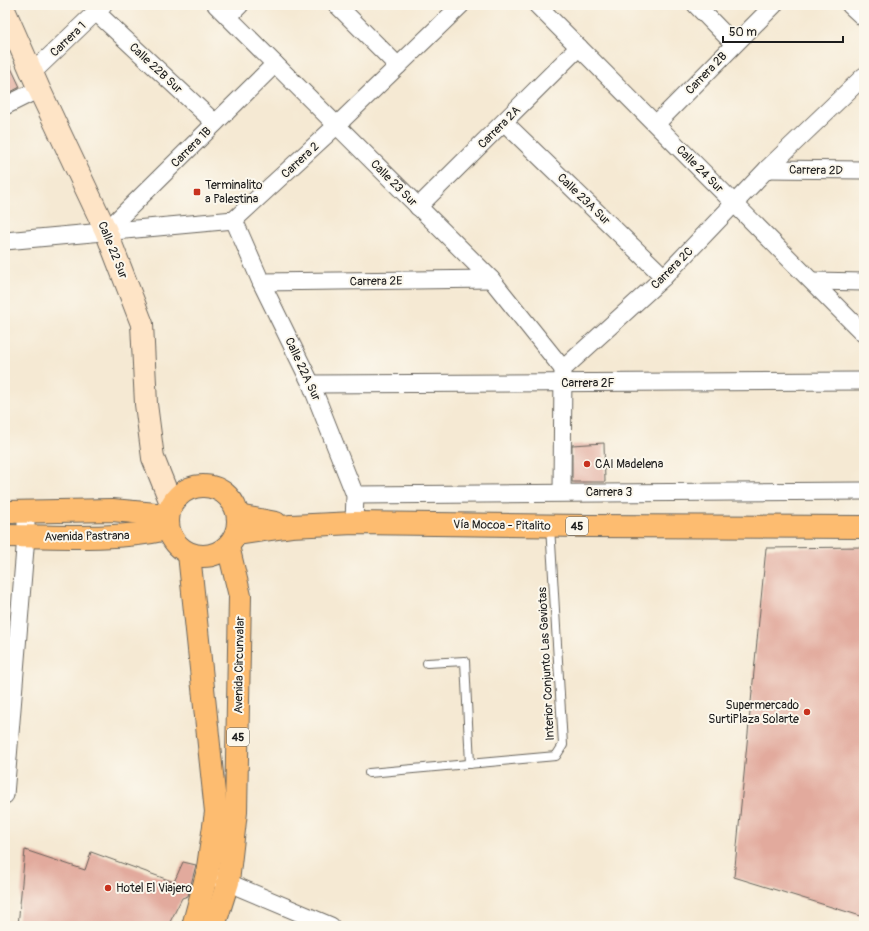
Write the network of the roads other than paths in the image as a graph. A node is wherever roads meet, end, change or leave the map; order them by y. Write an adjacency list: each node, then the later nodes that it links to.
1 (216, 5): 11 (street, Calle 23 Sur)
2 (240, 5): 11 (street)
3 (337, 5): 16 (street)
4 (461, 5): 16 (street, Carrera 2)
5 (537, 5): 14 (street, Calle 24 Sur)
6 (696, 5): 13 (street)
7 (774, 5): 13 (street, Carrera 2B)
8 (850, 5): 12 (street)
9 (100, 8): 18 (street, Carrera 1); 21 (street, Calle 22B Sur)
10 (5, 12): 18 (main road, Calle 22 Sur)
11 (228, 17): 15 (street, Calle 23 Sur)
12 (864, 18)
13 (734, 44): 22 (street, Carrera 2B)
14 (579, 47): 20 (street, Carrera 2A); 22 (street, Calle 24 Sur)
15 (275, 64): 21 (street, Carrera 1B); 23 (street, Calle 23 Sur)
16 (398, 66): 23 (street, Carrera 2)
17 (864, 76): 24 (street, Carrera 2C)
18 (36, 81): 19 (street); 29 (main road, Calle 22 Sur)
19 (5, 106)
20 (504, 122): 27 (street, Carrera 2A); 31 (street, Calle 23A Sur)
21 (215, 123): 29 (street, Carrera 1B)
22 (656, 124): 26 (street, Calle 24 Sur)
23 (336, 126): 27 (street, Calle 23 Sur); 28 (street, Carrera 2)
24 (767, 169): 25 (street, Carrera 2D); 26 (street, Carrera 2C)
25 (864, 170)
26 (734, 203): 31 (street, Carrera 2C); 33 (street, Calle 24 Sur)
27 (418, 207): 32 (street, Calle 23 Sur)
28 (234, 220): 29 (street); 34 (street, Calle 22A Sur)
29 (106, 231): 30 (street); 43 (main road, Calle 22 Sur)
30 (5, 242)
31 (664, 277): 37 (street, Carrera 2C)
32 (491, 279): 34 (street, Carrera 2E); 37 (street, Calle 23 Sur)
33 (813, 281): 35 (street); 36 (street, Calle 24 Sur)
34 (261, 282): 39 (street, Calle 22A Sur)
35 (864, 282)
36 (864, 334)
37 (562, 376): 38 (street, Carrera 2F); 39 (street, Carrera 2F); 41 (street)
38 (864, 381)
39 (311, 384): 42 (street, Calle 22A Sur)
40 (864, 491): 41 (street, Carrera 3)
41 (562, 492): 42 (street, Carrera 3)
42 (355, 494): 45 (street, Calle 22A Sur)
43 (172, 509): 44 (main road, Avenida Pastrana); 48 (main road); 49 (main road, Avenida Pastrana); 50 (main road)
44 (16, 512): 49 (street)
45 (354, 523): 46 (main road, Vía Mocoa - Pitalito / 45); 48 (main road, Vía Mocoa - Pitalito / 45)
46 (550, 526): 47 (main road, Vía Mocoa - Pitalito / 45); 52 (lane, Interior Conjunto Las Gaviotas)
47 (864, 527)
48 (234, 532): 50 (main road); 56 (main road, Avenida Circunvalar / 45)
49 (16, 536): 54 (street)
50 (189, 554): 55 (main road)
51 (427, 663): 52 (lane)
52 (470, 764): 53 (lane, Interior Conjunto Las Gaviotas)
53 (369, 773)
54 (5, 795)
55 (207, 874): 56 (street); 57 (main road)
56 (228, 882): 58 (main road, Avenida Circunvalar / 45); 59 (street)
57 (192, 926)
58 (214, 926)
59 (331, 926)

